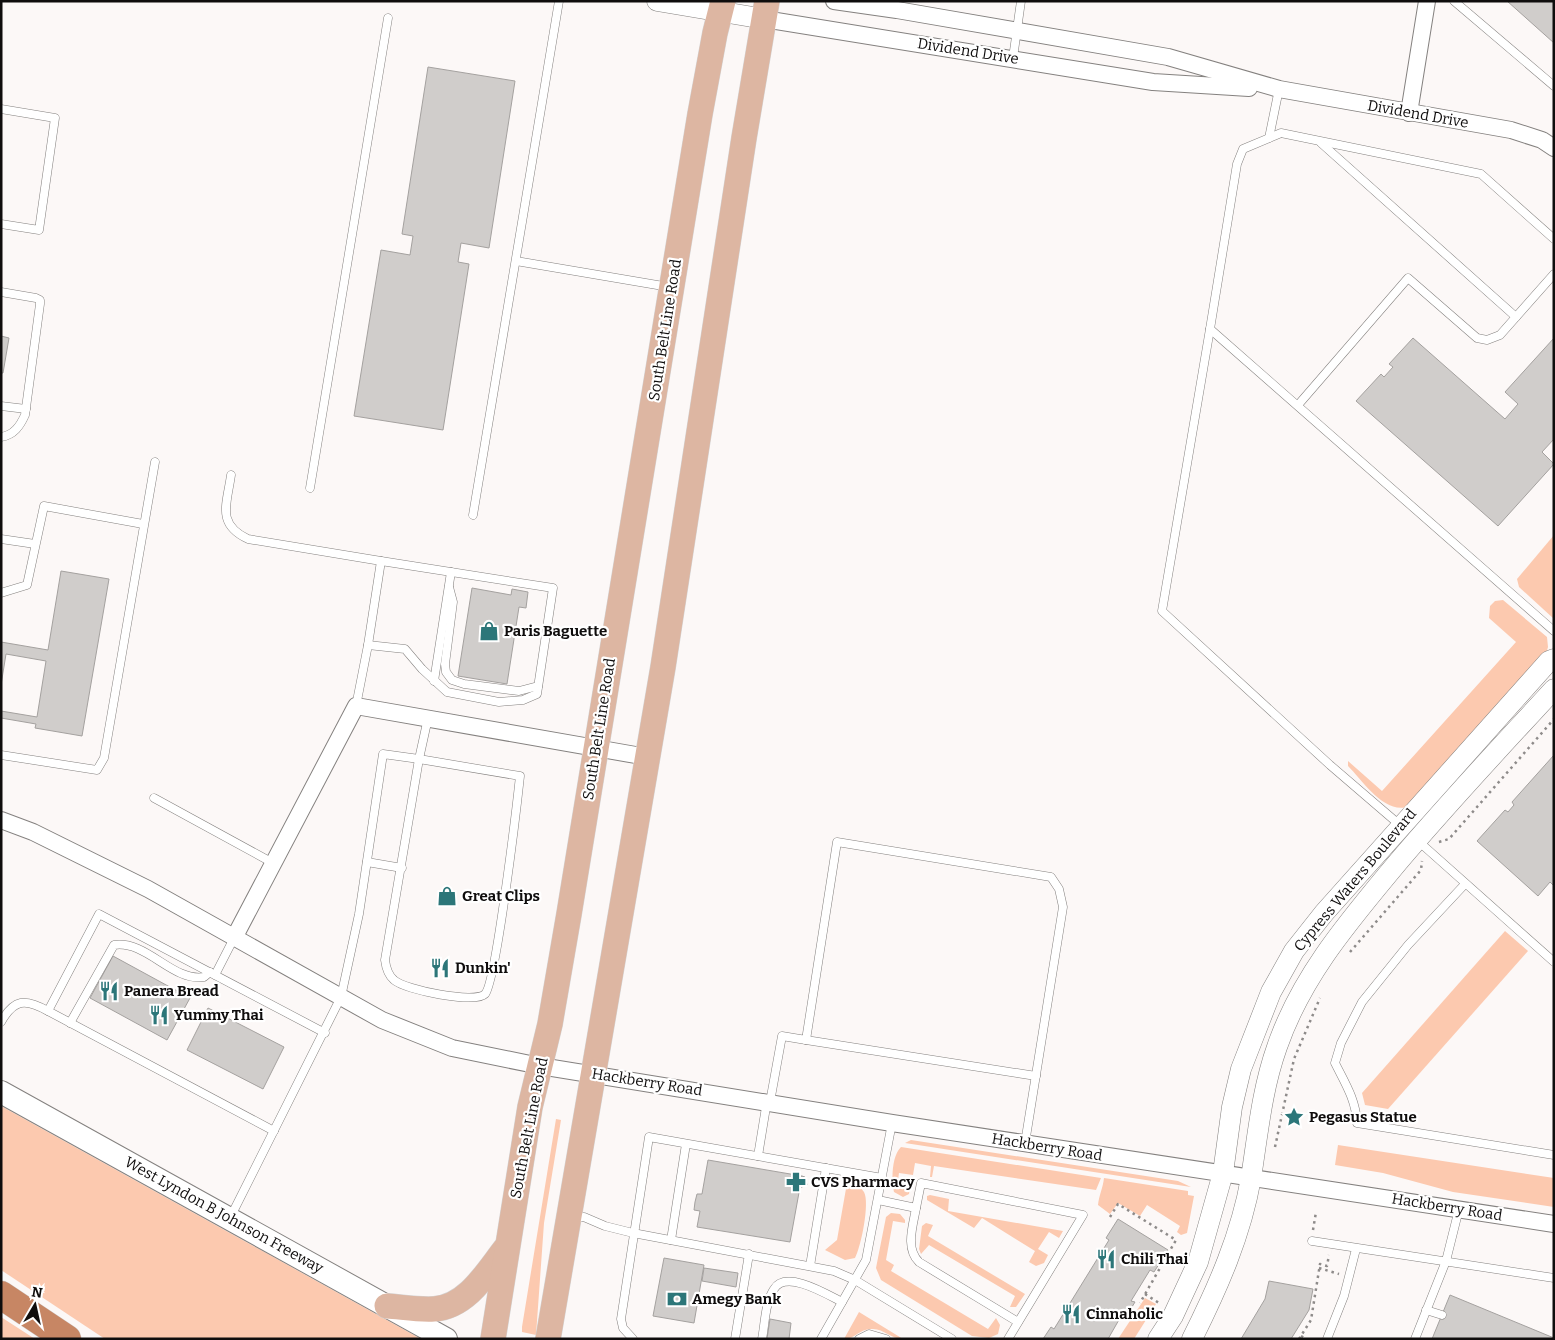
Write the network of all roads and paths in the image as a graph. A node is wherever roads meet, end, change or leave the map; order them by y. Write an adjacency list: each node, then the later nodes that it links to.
1 (559, 1): 22 (lane)
2 (657, 1): 7 (street, Dividend Drive)
3 (834, 1): 8 (street, Dividend Drive)
4 (1021, 1): 11 (lane)
5 (1427, 1): 16 (street)
6 (1454, 1): 13 (lane)
7 (722, 6): 9 (street, Dividend Drive); 24 (main road, South Belt Line Road)
8 (897, 6): 11 (street, Dividend Drive)
9 (766, 10): 12 (street, Dividend Drive); 54 (main road)
10 (388, 18): 34 (lane)
11 (1017, 31): 12 (lane); 14 (street, Dividend Drive)
12 (1013, 58): 14 (street, Dividend Drive)
13 (1554, 86)
14 (1279, 89): 16 (street, Dividend Drive); 17 (lane)
15 (1, 110): 20 (lane)
16 (1409, 112): 19 (street, Dividend Drive)
17 (1269, 138): 18 (lane); 27 (lane)
18 (1320, 141): 21 (lane); 26 (lane)
19 (1554, 148)
20 (1, 224)
21 (1554, 239)
22 (516, 261): 24 (lane); 35 (lane)
23 (1554, 274): 26 (lane)
24 (673, 288): 52 (main road, South Belt Line Road)
25 (1, 292): 30 (lane)
26 (1516, 317): 28 (lane)
27 (1210, 329): 28 (lane); 58 (lane)
28 (1298, 405): 43 (lane)
29 (1, 406): 30 (lane)
30 (26, 409): 31 (lane)
31 (1, 437)
32 (155, 462): 36 (lane)
33 (231, 475): 39 (lane)
34 (310, 488)
35 (473, 515)
36 (143, 524): 38 (lane); 53 (lane)
37 (1, 539): 38 (lane)
38 (36, 544): 42 (lane)
39 (381, 561): 40 (lane); 44 (lane)
40 (451, 572): 41 (lane); 47 (lane)
41 (448, 587): 46 (lane); 47 (lane)
42 (1, 593)
43 (1554, 631)
44 (368, 645): 46 (lane); 49 (lane)
45 (1554, 659): 58 (street, Cypress Waters Boulevard)
46 (434, 681): 47 (lane)
47 (538, 686)
48 (1554, 689): 59 (street, Cypress Waters Boulevard)
49 (356, 706): 50 (street); 63 (street)
50 (428, 718): 52 (street); 55 (lane)
51 (1554, 719): 60 (path)
52 (596, 748): 54 (street); 77 (main road, South Belt Line Road)
53 (1, 755)
54 (647, 757): 78 (main road)
55 (419, 759): 61 (lane); 64 (lane); 64 (lane)
56 (154, 798): 63 (lane)
57 (1, 820): 66 (street, Hackberry Road)
58 (1401, 826): 59 (street); 90 (street, Cypress Waters Boulevard)
59 (1417, 840): 65 (lane); 92 (street, Cypress Waters Boulevard)
60 (1440, 841)
61 (367, 862): 64 (lane); 71 (lane)
62 (1422, 862): 67 (path)
63 (273, 863): 66 (street)
64 (402, 868)
65 (1465, 884): 68 (lane); 87 (lane)
66 (234, 938): 69 (lane); 71 (street, Hackberry Road)
67 (1346, 959)
68 (1554, 962)
69 (212, 973): 72 (lane); 74 (lane); 75 (lane)
70 (1323, 993): 86 (path)
71 (341, 997): 75 (lane); 77 (street, Hackberry Road)
72 (48, 1011): 73 (lane); 74 (lane)
73 (1, 1022)
74 (70, 1023): 83 (lane)
75 (325, 1033): 83 (lane)
76 (806, 1040): 79 (lane); 79 (lane); 81 (lane)
77 (540, 1066): 78 (street, Hackberry Road); 105 (main road, South Belt Line Road)
78 (594, 1074): 81 (street, Hackberry Road); 99 (main road)
79 (1036, 1076): 84 (lane)
80 (1, 1092): 98 (main road, West Lyndon B Johnson Freeway)
81 (768, 1102): 82 (street, Hackberry Road); 88 (lane)
82 (892, 1124): 84 (street, Hackberry Road); 91 (lane)
83 (274, 1130): 98 (lane)
84 (1025, 1143): 90 (street, Hackberry Road)
85 (686, 1144): 88 (lane); 102 (lane); 103 (lane)
86 (1275, 1147)
87 (1554, 1155)
88 (758, 1156): 89 (lane)
89 (826, 1168): 91 (lane); 110 (lane)
90 (1222, 1173): 92 (street, Hackberry Road); 138 (street, Cypress Waters Boulevard)
91 (882, 1178): 93 (lane)
92 (1250, 1178): 95 (street, Hackberry Road); 139 (street, Cypress Waters Boulevard)
93 (878, 1200): 94 (lane); 114 (lane)
94 (916, 1208): 123 (lane); 123 (lane)
95 (1459, 1209): 100 (street, Hackberry Road); 109 (lane)
96 (1316, 1212): 101 (path)
97 (1110, 1217): 115 (path)
98 (230, 1218): 120 (main road, West Lyndon B Johnson Freeway)
99 (568, 1219): 102 (lane); 125 (main road)
100 (1554, 1224)
101 (1309, 1231)
102 (632, 1234): 103 (lane); 130 (lane)
103 (671, 1240): 107 (lane)
104 (1312, 1241): 106 (lane)
105 (506, 1247): 120 (main road); 129 (main road, South Belt Line Road)
106 (1356, 1248): 109 (lane); 112 (lane)
107 (749, 1254): 110 (lane); 131 (lane)
108 (1321, 1254): 111 (path)
109 (1446, 1261): 113 (lane); 121 (lane)
110 (810, 1266): 114 (lane)
111 (1319, 1268): 112 (path); 126 (path)
112 (1349, 1277): 141 (lane)
113 (1554, 1278)
114 (855, 1280): 117 (lane); 124 (lane)
115 (1145, 1294): 118 (path); 119 (path)
116 (1, 1295): 127 (highway)
117 (842, 1302): 132 (lane); 133 (lane)
118 (1140, 1303)
119 (1159, 1303)
120 (387, 1306): 128 (main road, West Lyndon B Johnson Freeway)
121 (1426, 1310): 122 (lane); 142 (lane)
122 (1442, 1315)
123 (1018, 1322): 137 (lane)
124 (943, 1336): 136 (lane)
125 (549, 1337)
126 (1300, 1338): 140 (path)
127 (67, 1339)
128 (446, 1339)
129 (493, 1339)
130 (633, 1339)
131 (735, 1339)
132 (762, 1339)
133 (822, 1339)
134 (859, 1339): 135 (lane)
135 (886, 1339)
136 (952, 1339)
137 (1008, 1339)
138 (1158, 1339)
139 (1192, 1339)
140 (1306, 1339)
141 (1327, 1339)
142 (1415, 1339)

